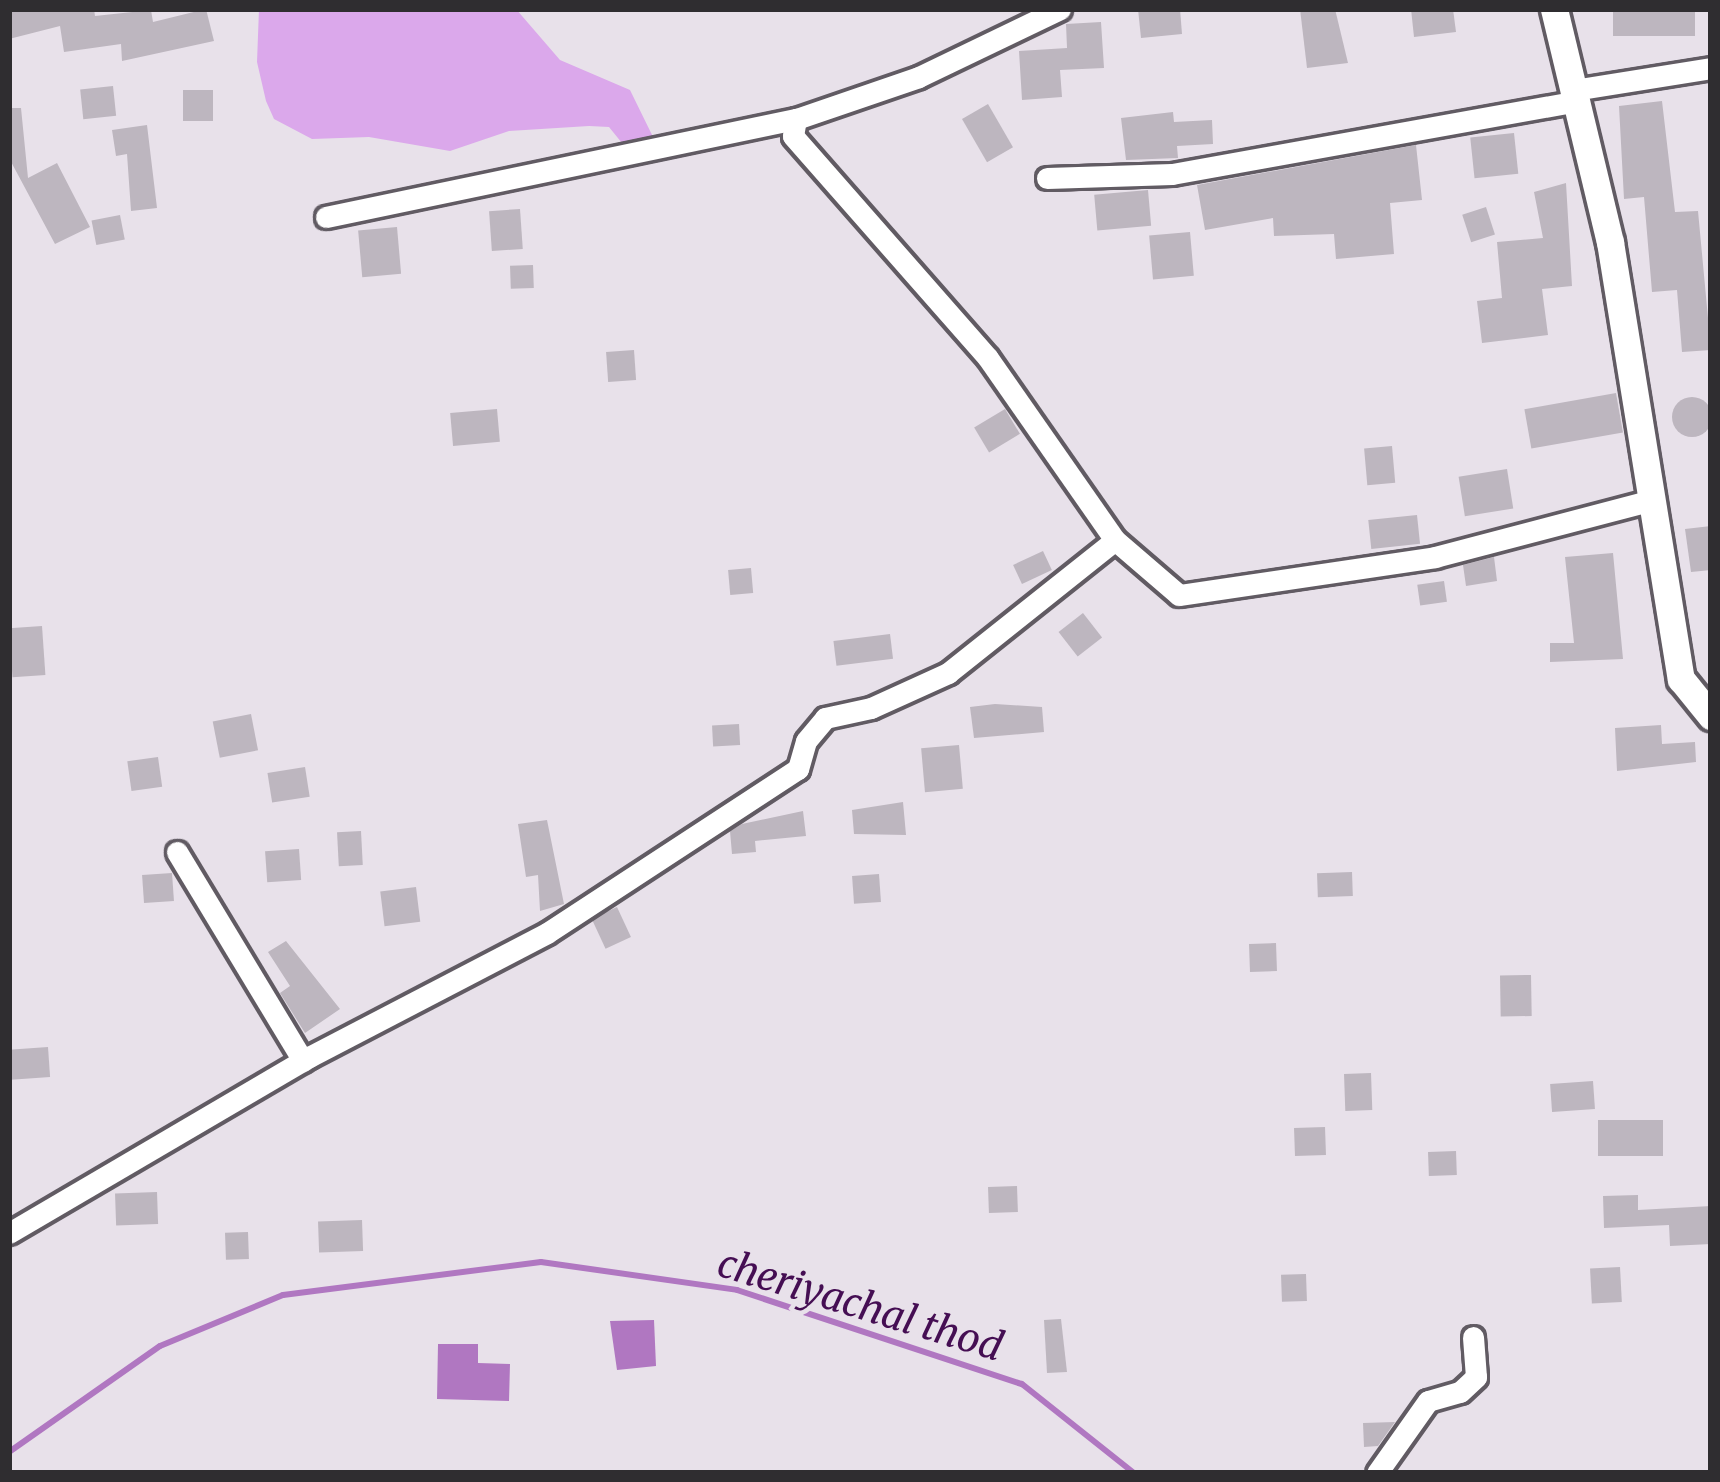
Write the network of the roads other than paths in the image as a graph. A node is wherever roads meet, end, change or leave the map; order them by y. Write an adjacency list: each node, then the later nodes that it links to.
1 (1060, 9): 5 (street)
2 (1554, 9): 4 (main road)
3 (1711, 68): 4 (street)
4 (1575, 96): 6 (street); 8 (main road)
5 (796, 119): 7 (street); 9 (street)
6 (1047, 178)
7 (326, 217)
8 (1649, 500): 9 (street); 10 (main road)
9 (1115, 540): 12 (street)
10 (1711, 716)
11 (177, 852): 12 (street)
12 (303, 1061): 13 (street)
13 (9, 1233)
14 (1473, 1337): 15 (street)
15 (1377, 1473)

